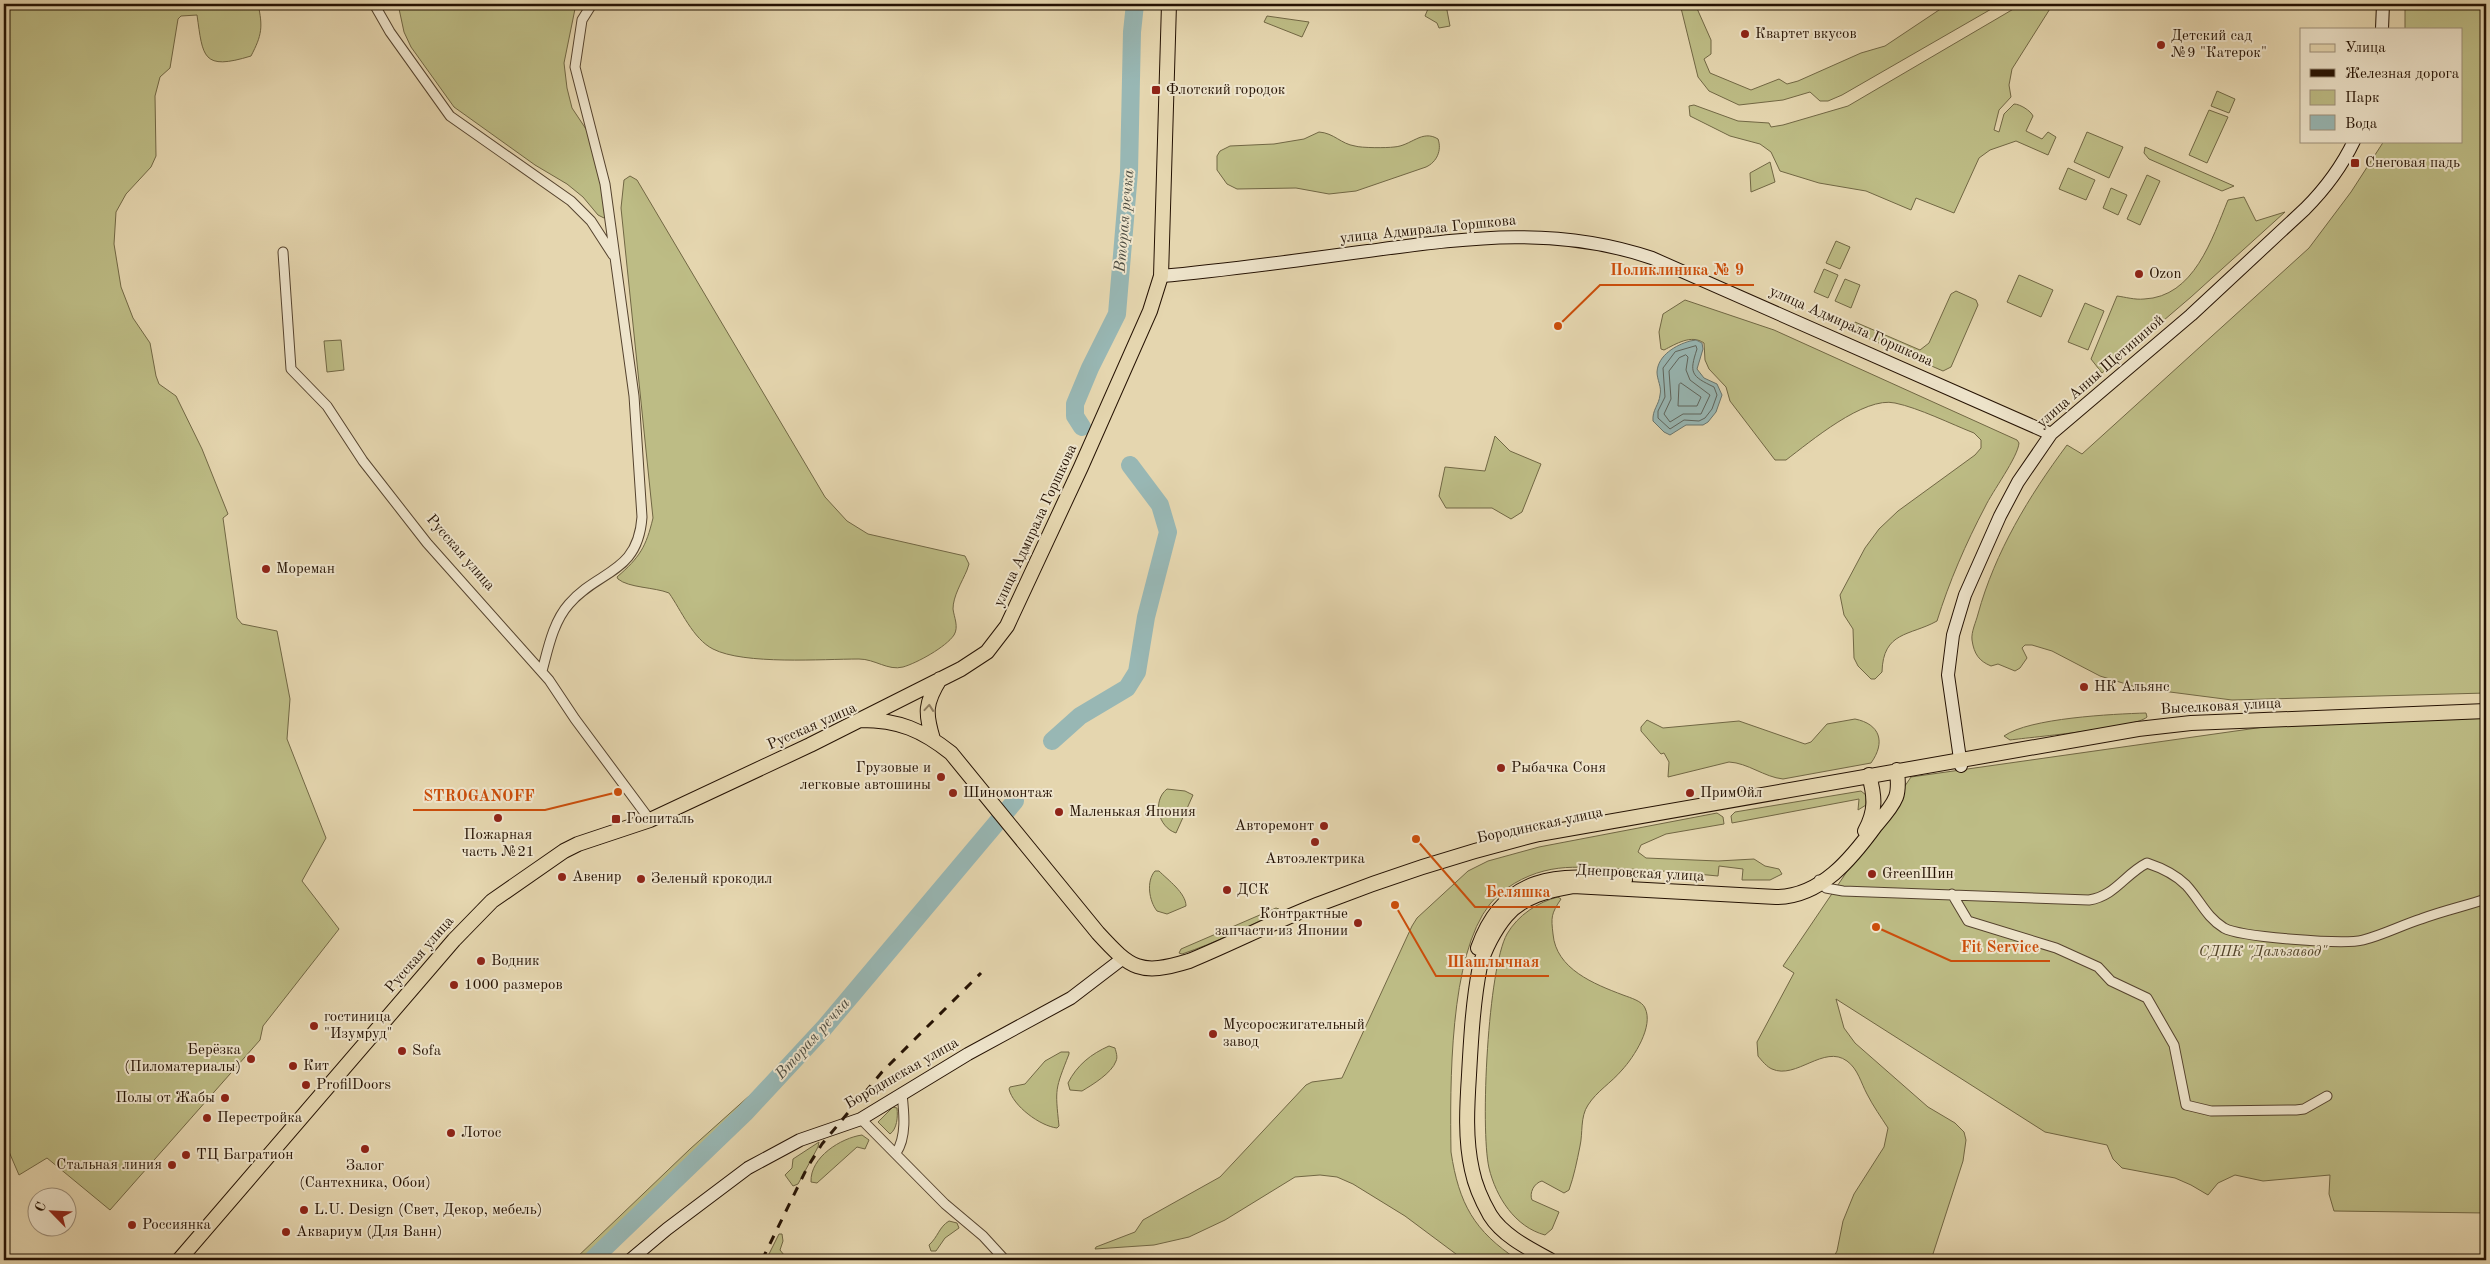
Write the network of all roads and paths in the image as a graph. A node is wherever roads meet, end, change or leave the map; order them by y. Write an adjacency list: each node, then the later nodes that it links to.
1 (374, 4): 8 (street)
2 (592, 4): 8 (street)
3 (1169, 4): 9 (main road, улица Адмирала Горшкова)
4 (2383, 4): 5 (main road)
5 (2382, 28)
6 (2354, 142): 10 (main road, улица Анны Щетининой)
7 (283, 252): 11 (street, Русская улица)
8 (614, 258): 11 (street)
9 (1161, 276): 10 (main road, улица Адмирала Горшкова); 12 (main road, улица Адмирала Горшкова)
10 (2051, 434): 17 (main road, улица Анны Щетининой)
11 (542, 671): 21 (street, Русская улица)
12 (940, 679): 15 (main road, улица Адмирала Горшкова); 16 (main road, one-way to 12)
13 (2486, 711): 17 (main road, Выселковая улица)
14 (2486, 718): 17 (main road, Выселковая улица)
15 (861, 720): 16 (main road, Русская улица); 21 (main road, Русская улица)
16 (933, 739): 20 (main road, Русская улица)
17 (1960, 762): 18 (main road, Бородинская улица)
18 (1897, 773): 19 (main road, Бородинская улица); 22 (main road, Днепровская улица)
19 (1870, 778): 22 (main road, Днепровская улица); 25 (main road, Бородинская улица)
20 (996, 807): 25 (main road, Бородинская улица)
21 (650, 820): 30 (main road, Русская улица)
22 (1819, 881): 23 (street); 33 (main road, Днепровская улица); 34 (main road, Днепровская улица)
23 (1952, 894): 24 (street); 27 (street)
24 (2486, 899)
25 (1119, 961): 26 (main road, Бородинская улица)
26 (902, 1094): 28 (main road, Бородинская улица); 29 (street)
27 (2327, 1096)
28 (861, 1119): 29 (street); 31 (main road, Бородинская улица)
29 (896, 1152): 32 (street)
30 (179, 1260)
31 (630, 1260)
32 (1005, 1260)
33 (1538, 1260)
34 (1550, 1260)

